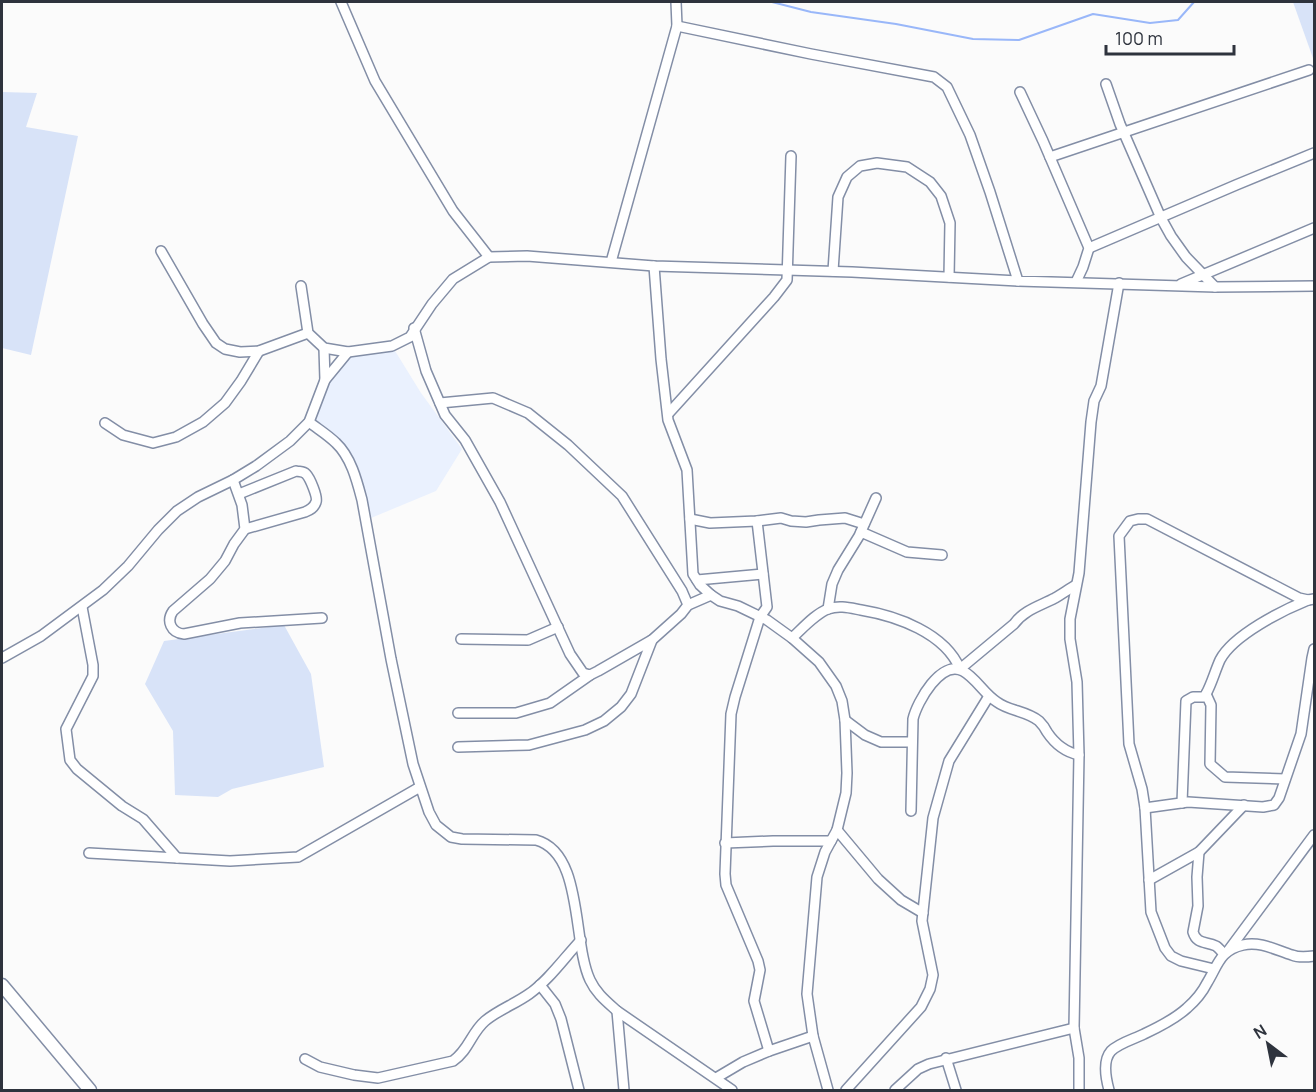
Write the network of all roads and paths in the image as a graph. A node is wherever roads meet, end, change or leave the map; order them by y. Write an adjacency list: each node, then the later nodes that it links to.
1 (341, 2): 15 (street)
2 (676, 2): 3 (street)
3 (677, 26): 16 (street); 22 (street)
4 (1309, 70): 7 (street)
5 (1106, 84): 7 (street)
6 (1020, 92): 10 (street)
7 (1124, 131): 10 (street); 11 (street)
8 (1314, 153): 11 (street)
9 (791, 156): 18 (street)
10 (1050, 157): 13 (street)
11 (1161, 218): 13 (street); 20 (street)
12 (1314, 228): 20 (street)
13 (1089, 248): 23 (street)
14 (161, 251): 32 (street)
15 (489, 257): 16 (street); 29 (street)
16 (611, 262): 17 (street)
17 (654, 266): 18 (street); 36 (street)
18 (788, 270): 19 (street); 36 (street)
19 (833, 271): 21 (street); 21 (street)
20 (1202, 275): 25 (street); 28 (street)
21 (949, 277): 22 (street)
22 (1018, 281): 23 (street)
23 (1076, 282): 24 (street)
24 (1119, 283): 25 (street); 50 (street)
25 (1179, 285): 28 (street)
26 (301, 286): 30 (street)
27 (1314, 286): 28 (street)
28 (1215, 287)
29 (414, 328): 33 (street); 35 (street)
30 (308, 333): 31 (street); 32 (street)
31 (324, 348): 33 (street); 34 (street)
32 (259, 351): 38 (street)
33 (348, 352): 34 (street)
34 (325, 380): 37 (street)
35 (440, 403): 48 (street); 58 (street)
36 (668, 414): 42 (street)
37 (309, 422): 39 (street); 74 (street)
38 (105, 423)
39 (233, 480): 40 (street); 54 (street)
40 (239, 494): 45 (street); 45 (street)
41 (876, 498): 44 (street)
42 (690, 519): 43 (street); 49 (street)
43 (757, 521): 44 (street); 47 (street)
44 (862, 528): 46 (street); 55 (street)
45 (245, 529): 57 (street)
46 (942, 555)
47 (763, 574): 49 (street); 56 (street)
48 (674, 577): 49 (street); 53 (street)
49 (695, 577): 51 (street)
50 (1076, 585): 64 (street); 72 (street)
51 (711, 596): 53 (street); 56 (street)
52 (1311, 600): 66 (street); 77 (street)
53 (688, 604): 61 (street)
54 (82, 607): 63 (street); 85 (street)
55 (828, 609): 59 (street); 64 (street)
56 (760, 617): 59 (street); 82 (street)
57 (322, 618)
58 (558, 627): 60 (street); 65 (street)
59 (792, 638): 69 (street)
60 (461, 639)
61 (652, 640): 65 (street); 71 (street)
62 (1314, 649): 73 (street)
63 (2, 658)
64 (960, 669): 67 (street); 70 (street)
65 (590, 675): 68 (street)
66 (1206, 694): 73 (street); 75 (street)
67 (989, 696): 72 (street); 87 (street)
68 (458, 713)
69 (846, 720): 70 (street); 79 (street)
70 (912, 742): 78 (street)
71 (458, 747)
72 (1079, 755): 95 (street)
73 (1285, 779): 76 (street)
74 (420, 787): 85 (street); 88 (street)
75 (1182, 802): 76 (street); 77 (street)
76 (1244, 806): 84 (street)
77 (1145, 808): 86 (street)
78 (911, 811)
79 (837, 830): 81 (street); 87 (street)
80 (1314, 835): 89 (street)
81 (831, 841): 82 (street); 96 (street)
82 (725, 843): 97 (street)
83 (89, 852): 85 (street)
84 (1199, 852): 86 (street); 89 (street)
85 (177, 858)
86 (1149, 880): 91 (street)
87 (922, 913): 106 (street)
88 (581, 940): 93 (street); 94 (street)
89 (1226, 952): 90 (street); 91 (street)
90 (1314, 956)
91 (1214, 969): 110 (street)
92 (2, 985): 101 (main road)
93 (540, 985): 99 (street); 102 (street)
94 (617, 1011): 100 (street); 103 (street)
95 (1074, 1028): 98 (street); 109 (street)
96 (813, 1036): 97 (street); 105 (street)
97 (769, 1051): 100 (street)
98 (946, 1058): 107 (street); 108 (street)
99 (305, 1059)
100 (716, 1078): 104 (street)
101 (90, 1090)
102 (579, 1090)
103 (624, 1090)
104 (732, 1090)
105 (828, 1090)
106 (846, 1090)
107 (895, 1090)
108 (956, 1090)
109 (1079, 1090)
110 (1109, 1090)

